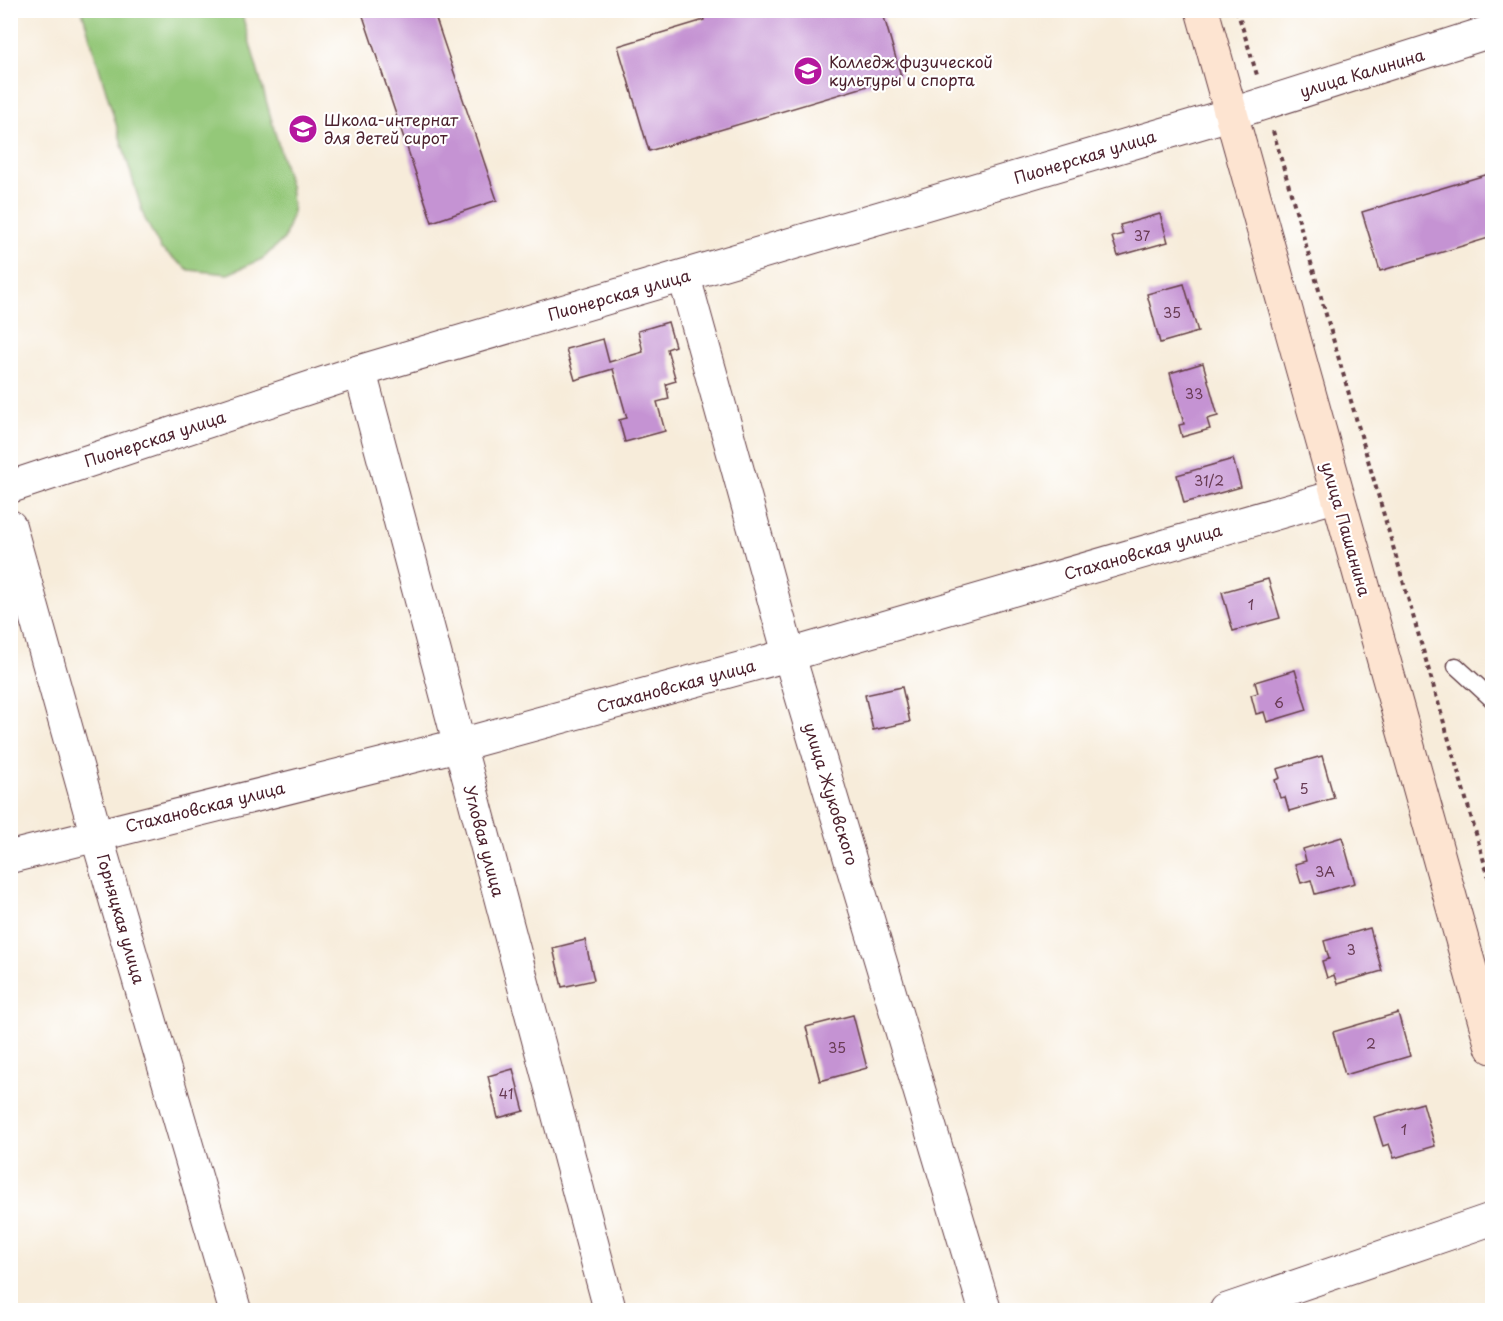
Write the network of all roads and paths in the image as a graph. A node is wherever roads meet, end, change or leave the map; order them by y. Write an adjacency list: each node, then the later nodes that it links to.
1 (1202, 10): 5 (main road, улица Пашанина)
2 (1238, 10): 4 (path)
3 (1492, 32): 4 (street, улица Калинина)
4 (1265, 103): 5 (street, улица Калинина); 17 (path)
5 (1231, 114): 6 (street, Пионерская улица); 9 (main road, улица Пашанина)
6 (684, 276): 7 (street, Пионерская улица); 11 (street, улица Жуковского)
7 (360, 371): 8 (street, Пионерская улица); 14 (street, Угловая улица)
8 (10, 487)
9 (1336, 496): 11 (street, Стахановская улица); 18 (main road, улица Пашанина)
10 (10, 526): 15 (street, Горняцкая улица)
11 (789, 655): 14 (street, Стахановская улица); 22 (street, улица Жуковского)
12 (1456, 666): 13 (lane)
13 (1492, 699)
14 (459, 745): 15 (street, Стахановская улица); 21 (street, Угловая улица)
15 (96, 834): 16 (street, Стахановская улица); 20 (street, Горняцкая улица)
16 (10, 857)
17 (1492, 889)
18 (1492, 1047)
19 (1492, 1219): 23 (street)
20 (235, 1311)
21 (610, 1311)
22 (985, 1311)
23 (1226, 1311)

